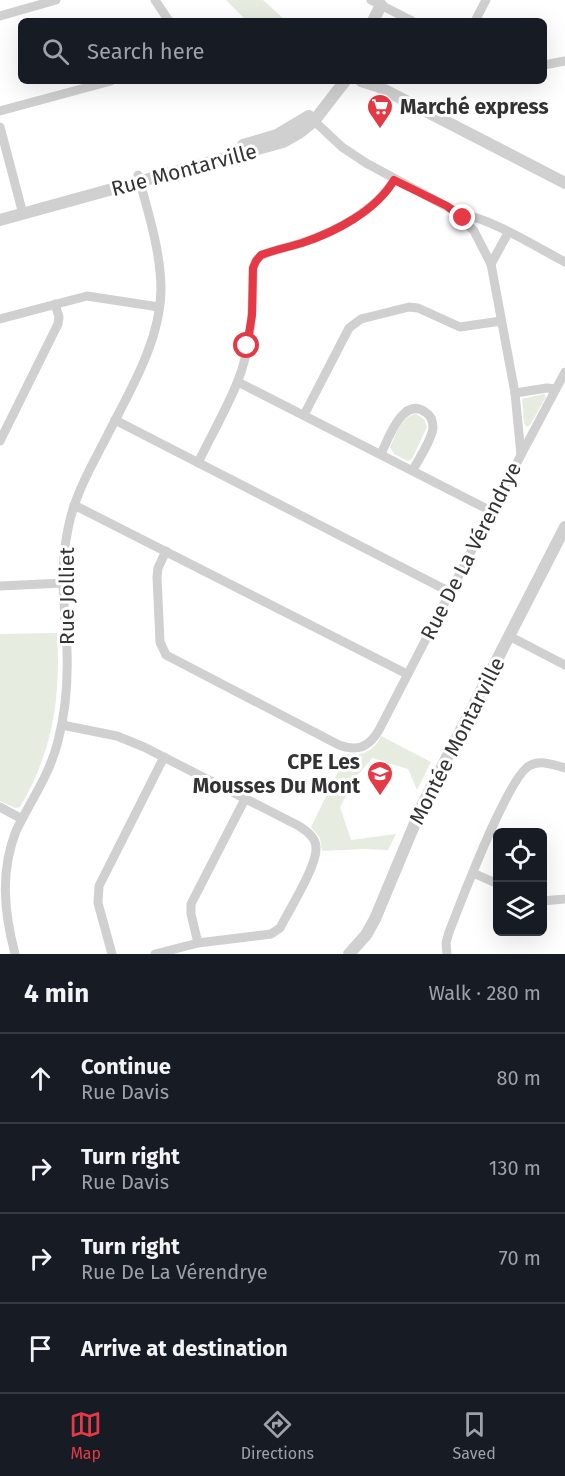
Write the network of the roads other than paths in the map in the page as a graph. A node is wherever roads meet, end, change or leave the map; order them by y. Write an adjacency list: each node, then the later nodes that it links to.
1 (56, 0): 5 (street)
2 (155, 0): 6 (street)
3 (486, 0): 9 (street)
4 (376, 3): 7 (street); 8 (street)
5 (0, 16)
6 (167, 18)
7 (374, 18)
8 (406, 18)
9 (477, 18)
10 (547, 65): 11 (street)
11 (564, 65)
12 (100, 84): 16 (street)
13 (331, 84): 17 (street, Rue Montarville)
14 (342, 84): 17 (street, Rue Montarville)
15 (376, 84): 21 (street)
16 (0, 111)
17 (311, 119): 19 (street, Rue Montarville); 20 (street, Rue De La Vérendrye)
18 (0, 127): 22 (street)
19 (139, 179): 22 (street, Rue Montarville); 30 (street, Rue Jolliet)
20 (394, 180): 24 (street, Rue De La Vérendrye); 34 (street)
21 (565, 183)
22 (23, 211): 23 (street, Rue Montarville); 25 (street, Rue Montarville)
23 (0, 214)
24 (460, 214): 26 (street); 28 (street, Rue De La Vérendrye)
25 (0, 220)
26 (508, 233): 27 (street); 28 (street)
27 (565, 262)
28 (491, 264): 32 (street, Rue De La Vérendrye)
29 (55, 304): 30 (street); 31 (street); 39 (street)
30 (159, 307): 38 (street, Rue Jolliet)
31 (0, 319)
32 (501, 321): 36 (street, Rue De La Vérendrye); 37 (street)
33 (565, 372): 35 (street)
34 (238, 382): 37 (street); 42 (street)
35 (556, 389): 36 (street); 41 (street)
36 (514, 393): 41 (street, Rue De La Vérendrye)
37 (304, 415): 40 (street)
38 (115, 420): 42 (street); 44 (street, Rue Jolliet)
39 (0, 441)
40 (381, 454): 43 (street); 43 (street)
41 (521, 455): 45 (street, Rue De La Vérendrye)
42 (198, 463): 50 (street)
43 (413, 470): 45 (street)
44 (74, 505): 47 (street); 48 (street, Rue Jolliet)
45 (491, 511): 50 (street, Rue De La Vérendrye)
46 (565, 527): 51 (street, Montée Montarville)
47 (166, 551): 53 (street); 53 (street, Rue De La Vérendrye)
48 (63, 583): 49 (street); 54 (street, Rue Jolliet)
49 (0, 586)
50 (450, 592): 53 (street, Rue De La Vérendrye)
51 (509, 636): 52 (street); 69 (street, Montée Montarville)
52 (565, 665)
53 (407, 674)
54 (62, 725): 55 (street); 59 (street, Rue Jolliet)
55 (165, 757): 57 (street); 67 (street)
56 (565, 768): 60 (street)
57 (245, 799): 65 (street); 65 (street)
58 (0, 807): 59 (street)
59 (22, 819): 63 (street, Rue Jolliet)
60 (473, 873): 61 (street); 70 (street)
61 (493, 882)
62 (565, 899): 64 (street)
63 (2, 900): 66 (street, Rue Jolliet)
64 (547, 901)
65 (198, 943): 68 (street)
66 (15, 954)
67 (112, 954)
68 (155, 954)
69 (349, 954)
70 (447, 954)

